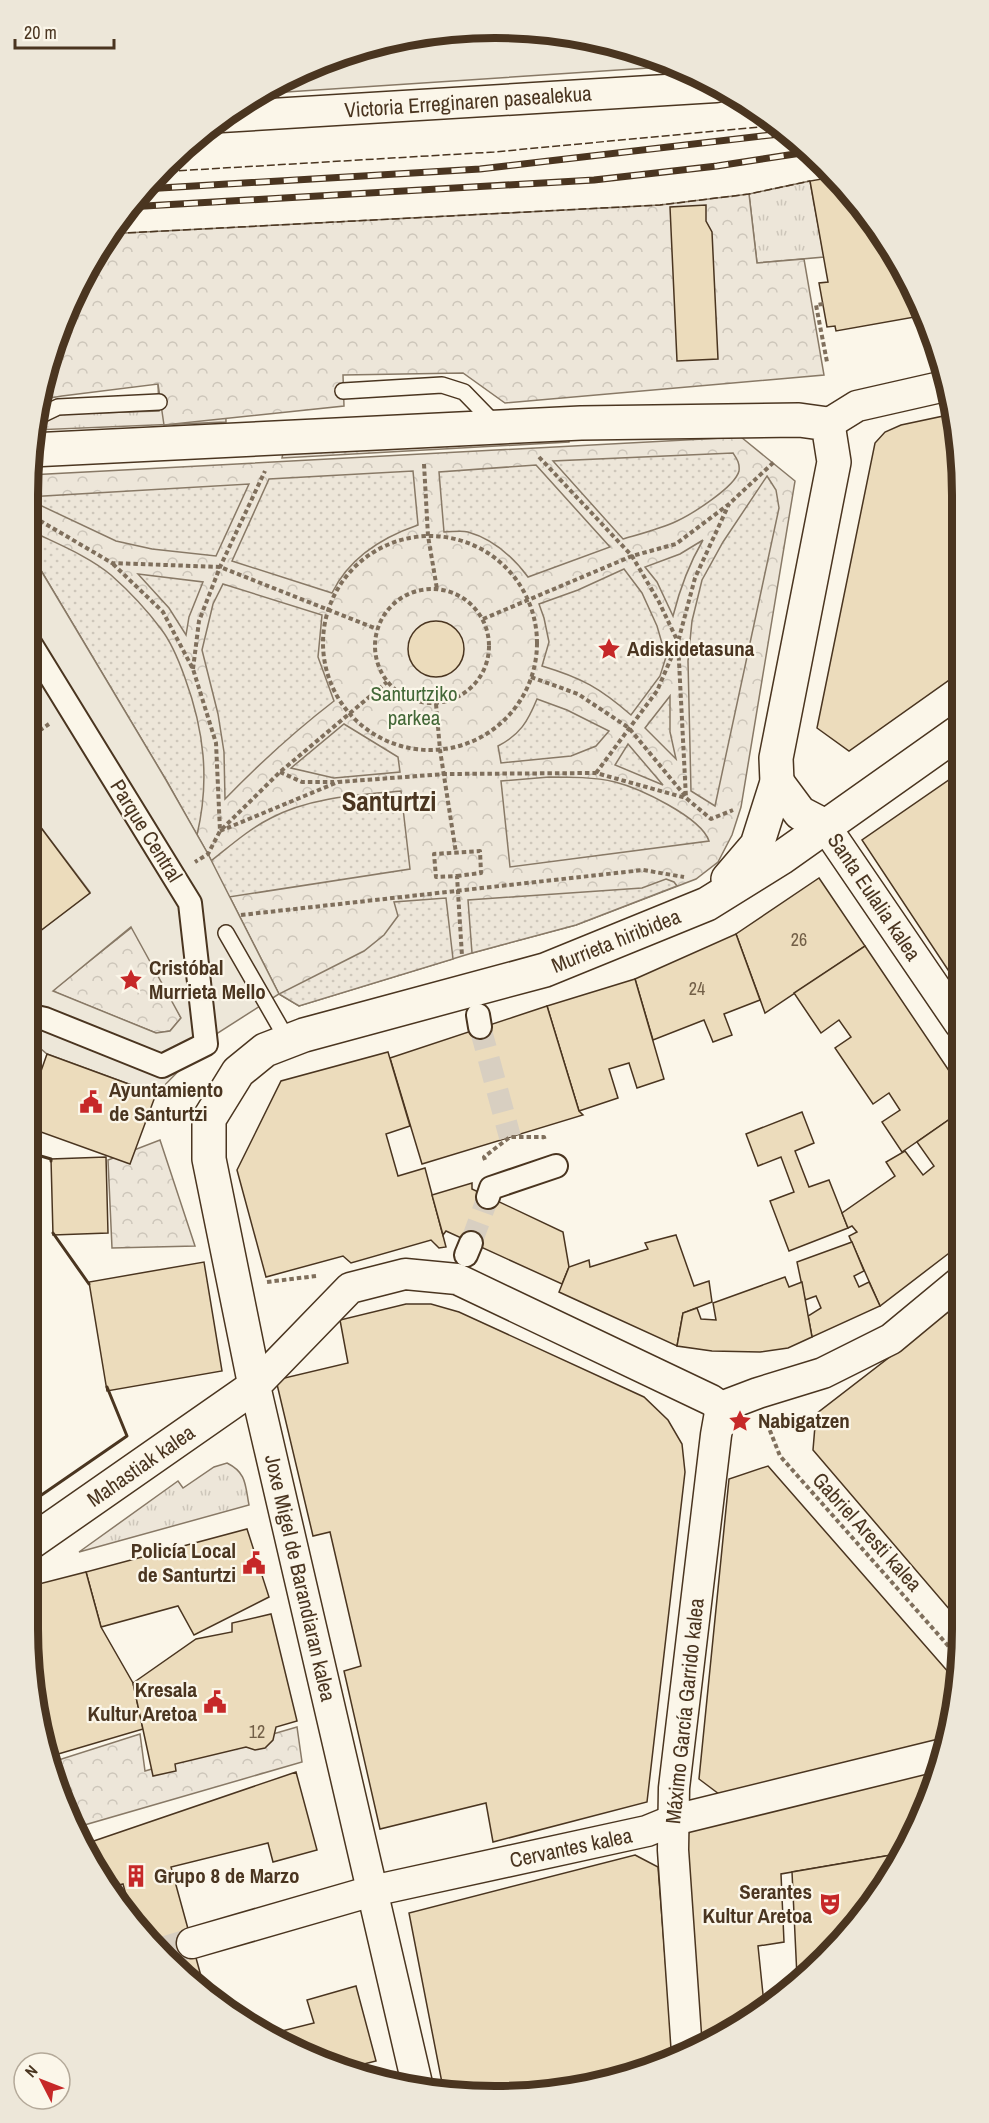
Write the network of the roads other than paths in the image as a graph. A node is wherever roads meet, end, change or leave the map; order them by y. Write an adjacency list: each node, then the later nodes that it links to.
1 (702, 88): 2 (street, Victoria Erreginaren pasealekua)
2 (240, 116)
3 (939, 387): 7 (street)
4 (343, 391): 8 (lane)
5 (159, 402): 6 (lane)
6 (45, 413)
7 (828, 424): 8 (street); 12 (street)
8 (500, 428): 9 (street)
9 (40, 450)
10 (38, 656): 17 (street, Parque Central)
11 (952, 737): 13 (street, Murrieta hiribidea)
12 (777, 782): 13 (street, Santa Eulalia kalea); 14 (street)
13 (825, 825): 14 (street, Murrieta hiribidea); 16 (street, Santa Eulalia kalea)
14 (707, 904): 18 (street, Murrieta hiribidea)
15 (226, 933): 18 (lane)
16 (952, 1012)
17 (38, 1017)
18 (288, 1041): 19 (street, Murrieta hiribidea)
19 (238, 1072): 23 (street, Joxe Migel de Barandiaran kalea)
20 (556, 1166): 21 (street)
21 (488, 1197)
22 (952, 1288): 24 (street)
23 (255, 1386): 24 (street); 25 (street, Mahastiak kalea); 28 (street, Joxe Migel de Barandiaran kalea)
24 (721, 1407): 27 (street, Máximo García Garrido kalea)
25 (38, 1537)
26 (933, 1756): 27 (street, Cervantes kalea)
27 (674, 1820): 28 (street, Cervantes kalea); 30 (street, Máximo García Garrido kalea)
28 (372, 1891): 29 (street, Cervantes kalea); 31 (street, Joxe Migel de Barandiaran kalea)
29 (192, 1943)
30 (686, 2043)
31 (415, 2079)

